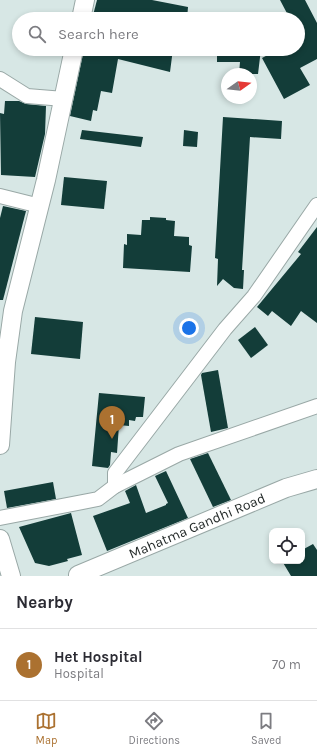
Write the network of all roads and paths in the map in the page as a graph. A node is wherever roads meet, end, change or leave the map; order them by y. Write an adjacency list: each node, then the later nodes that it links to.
1 (85, 0): 2 (street)
2 (82, 12)
3 (73, 56): 5 (street)
4 (0, 79): 5 (street)
5 (64, 99): 8 (street)
6 (0, 196): 8 (street)
7 (317, 205): 12 (street)
8 (40, 206): 10 (street)
9 (317, 406): 12 (street)
10 (0, 445)
11 (317, 479): 16 (street, Mahatma Gandhi Road)
12 (115, 486): 13 (street)
13 (0, 518)
14 (0, 539): 15 (street)
15 (10, 576)
16 (77, 576)

